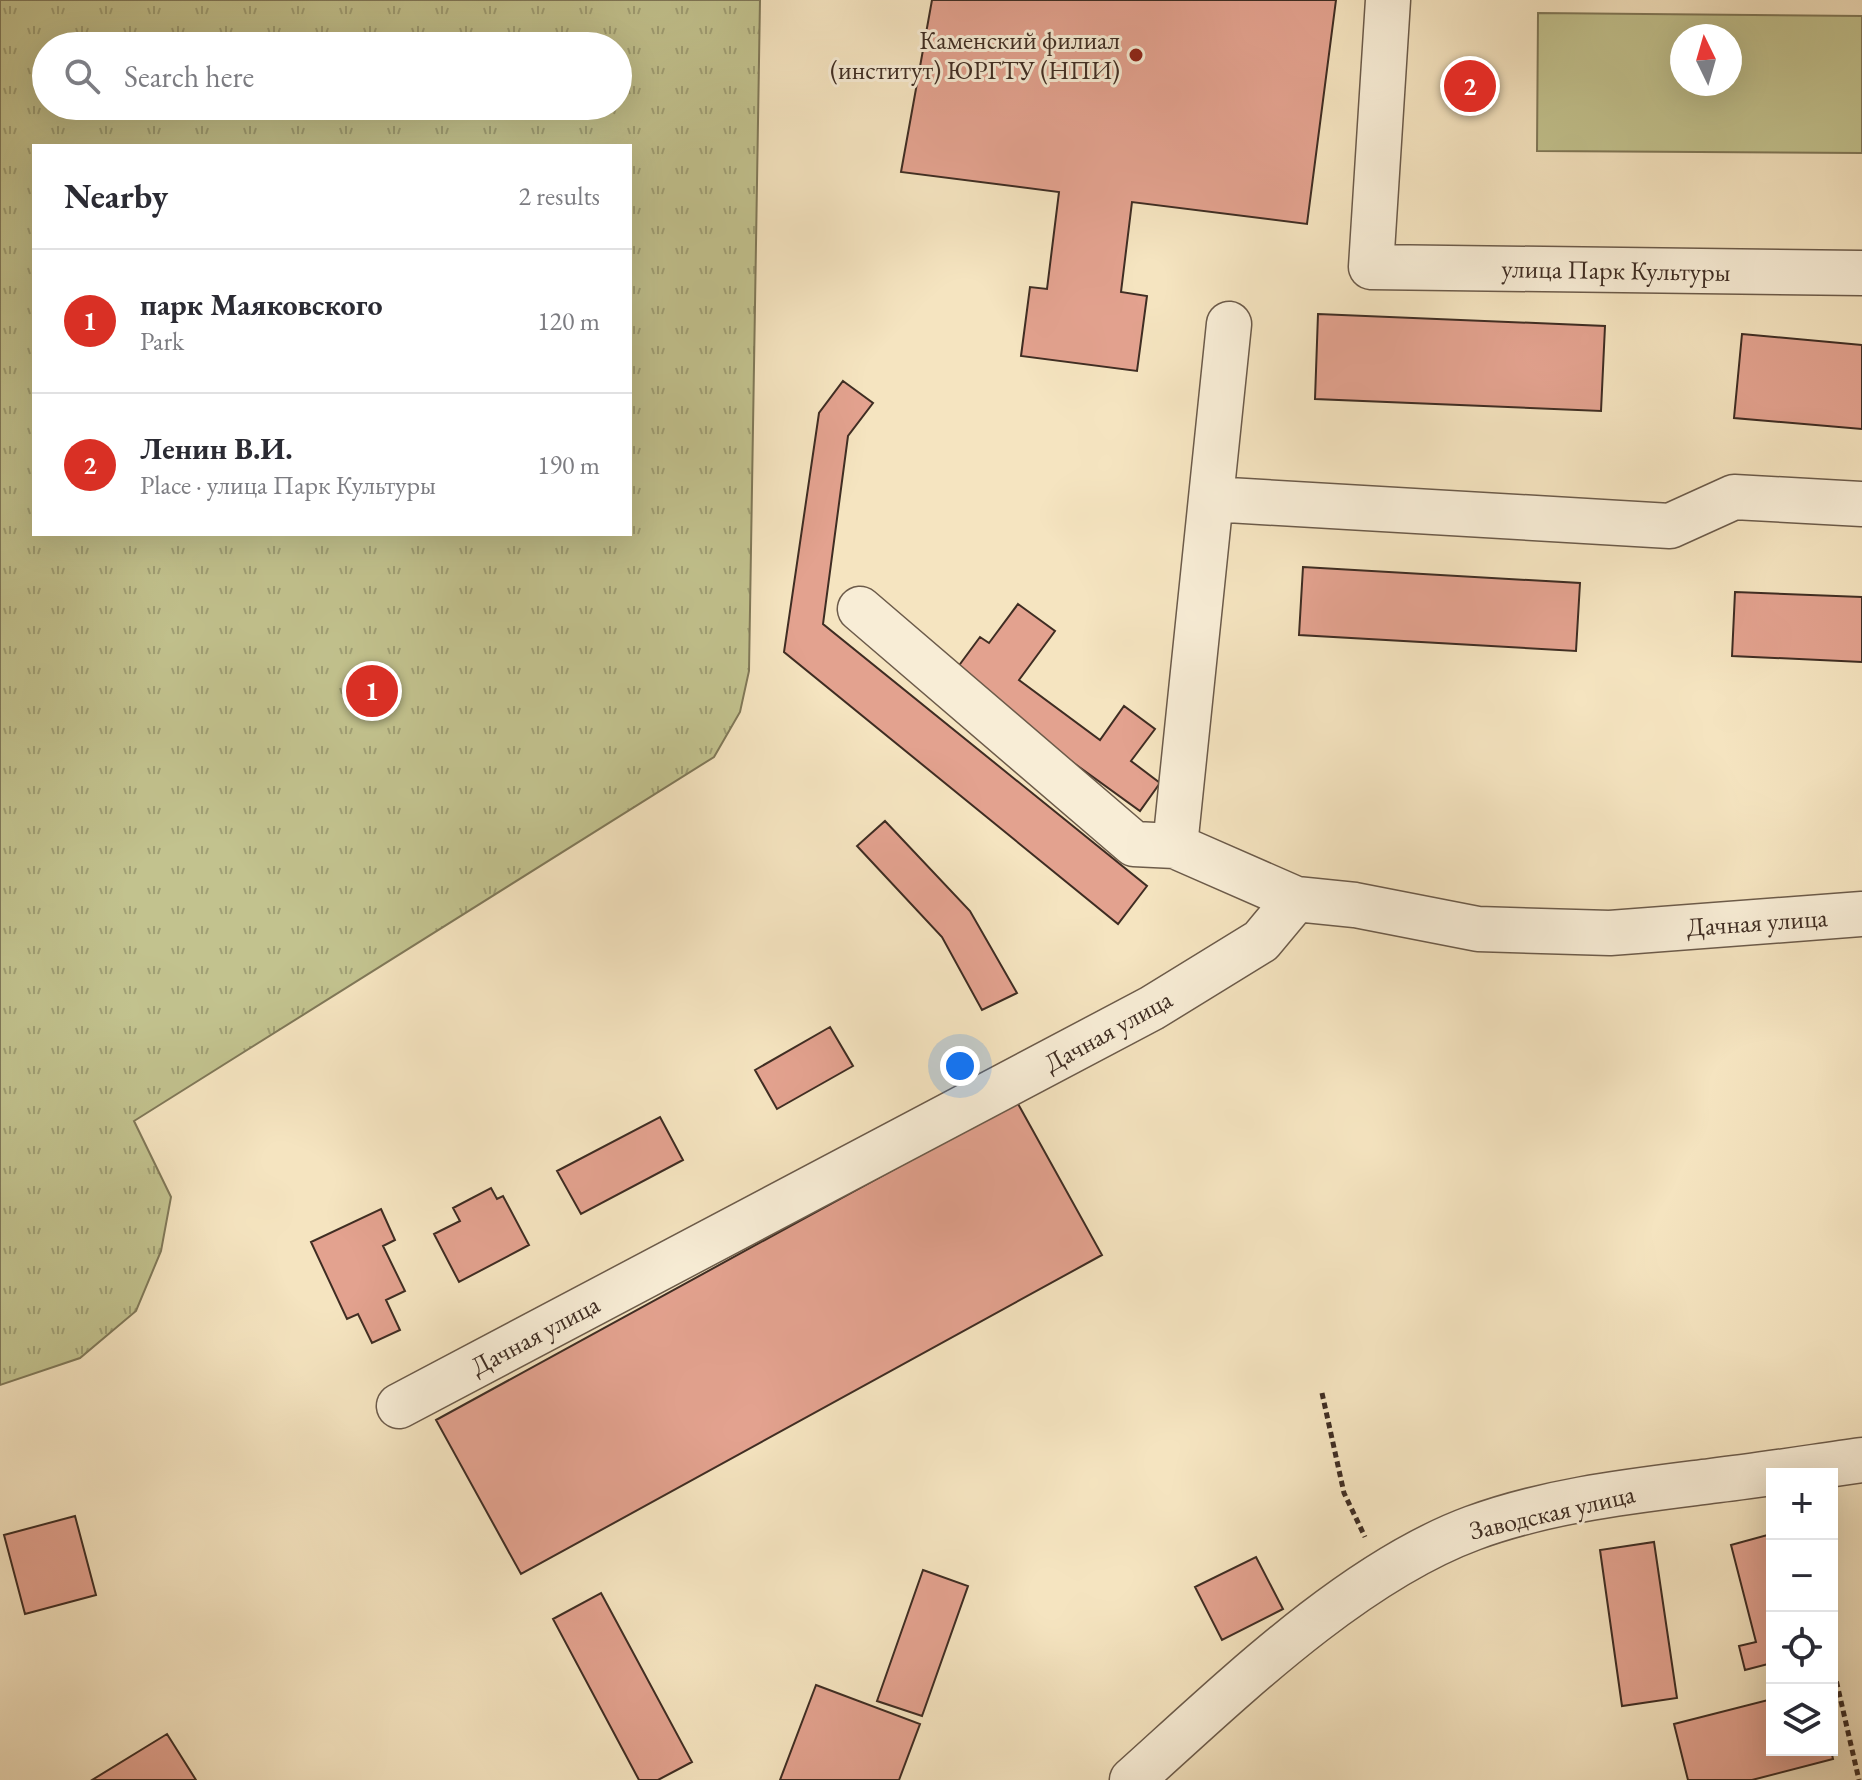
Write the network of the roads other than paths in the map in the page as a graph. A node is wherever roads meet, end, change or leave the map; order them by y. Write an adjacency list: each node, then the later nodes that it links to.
1 (1388, 0): 2 (street, улица Парк Культуры)
2 (1862, 273)
3 (1229, 324): 4 (street)
4 (1211, 499): 5 (street); 7 (street)
5 (1862, 504)
6 (860, 609): 7 (street)
7 (1175, 846): 8 (street)
8 (1296, 899): 9 (street, Дачная улица); 10 (street, Дачная улица)
9 (1862, 914)
10 (399, 1406)
11 (1862, 1460): 12 (street, Заводская улица)
12 (1132, 1780)

